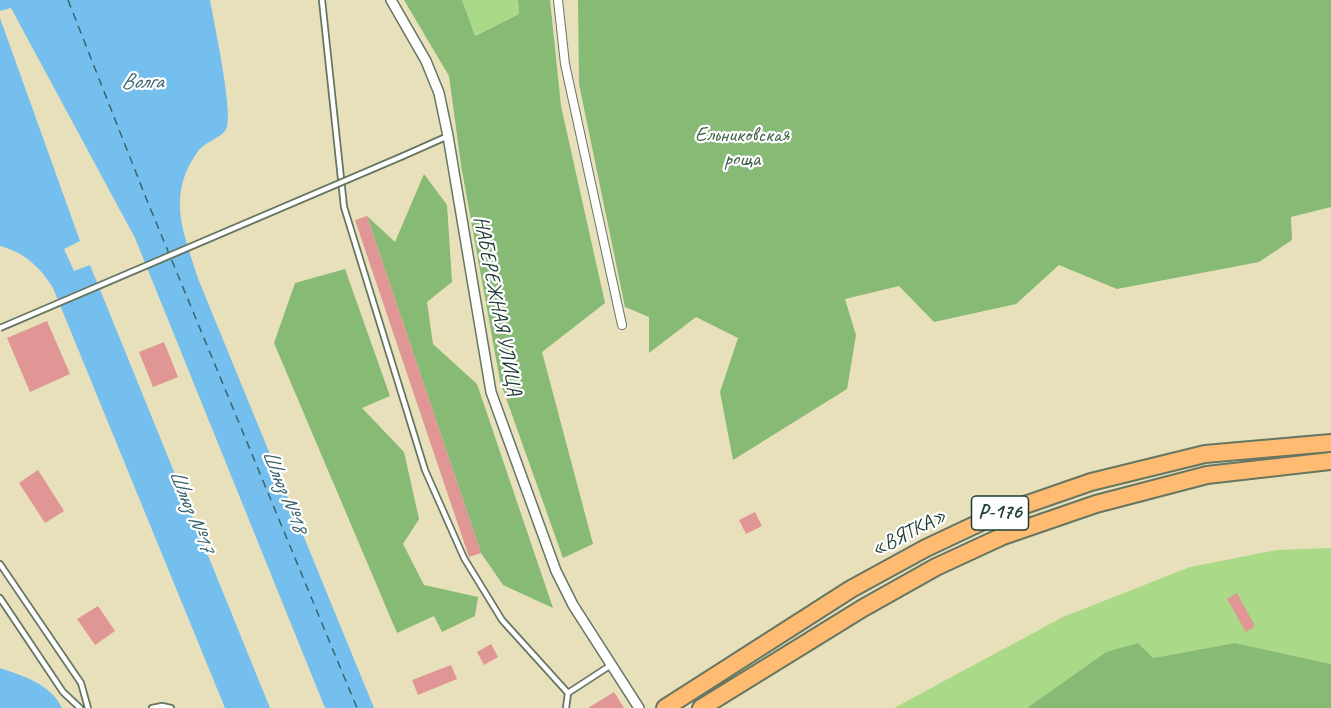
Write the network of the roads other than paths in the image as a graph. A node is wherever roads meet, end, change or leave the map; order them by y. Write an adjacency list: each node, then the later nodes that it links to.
1 (322, 0): 12 (lane)
2 (391, 0): 4 (street, НАБЕРЕЖНАЯ УЛИЦА)
3 (558, 0): 5 (street)
4 (448, 136): 6 (lane, bridge); 11 (street, НАБЕРЕЖНАЯ УЛИЦА)
5 (622, 325)
6 (0, 328)
7 (1331, 443): 19 (highway, «ВЯТКА» / Р-176)
8 (1331, 461): 20 (highway, «ВЯТКА» / Р-176)
9 (0, 564): 14 (lane)
10 (0, 598): 13 (lane)
11 (611, 665): 12 (lane); 18 (street, НАБЕРЕЖНАЯ УЛИЦА)
12 (568, 693): 17 (lane)
13 (80, 708)
14 (88, 708)
15 (153, 708): 16 (lane)
16 (171, 708)
17 (566, 708)
18 (639, 708)
19 (665, 708)
20 (700, 708)

